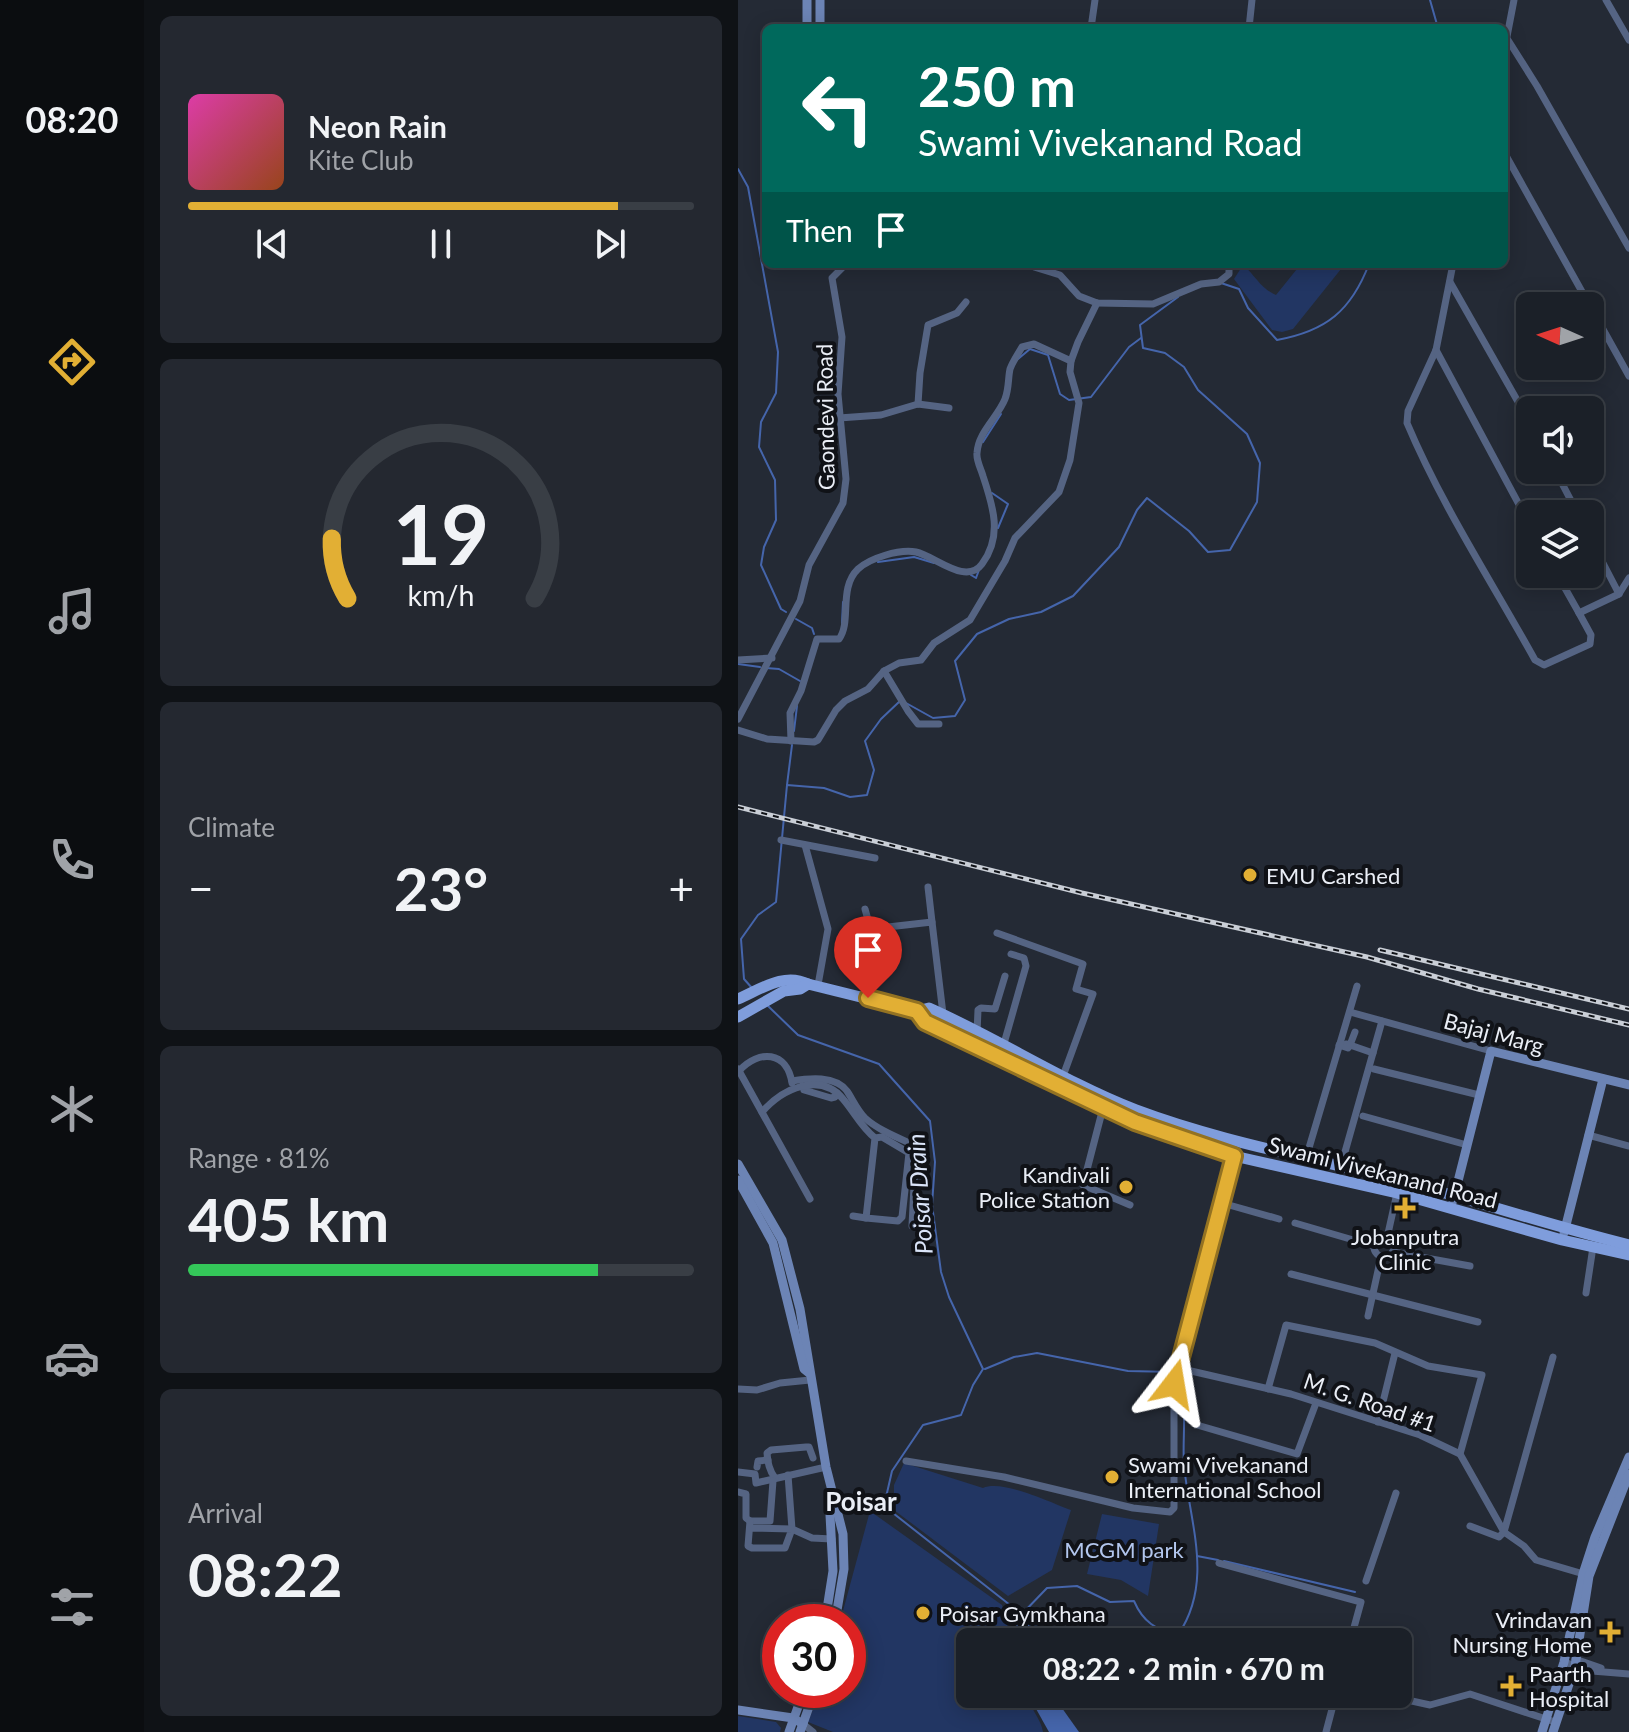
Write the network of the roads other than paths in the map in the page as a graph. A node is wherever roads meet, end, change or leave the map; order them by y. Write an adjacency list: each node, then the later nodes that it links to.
1 (807, 0): 7 (main road)
2 (820, 0): 8 (main road)
3 (1095, 0): 9 (street)
4 (1252, 0): 10 (street)
5 (1514, 0): 11 (street)
6 (1606, 0): 12 (street)
7 (807, 24)
8 (820, 24)
9 (1092, 24)
10 (1249, 24)
11 (1508, 40): 14 (street)
12 (1629, 40)
13 (1508, 159): 20 (street)
14 (1629, 248)
15 (842, 268): 30 (street, Gaondevi Road)
16 (1037, 268): 22 (street)
17 (1229, 268): 22 (street)
18 (1452, 268): 19 (street)
19 (1449, 281): 24 (street); 27 (street)
20 (1582, 292)
21 (966, 302): 28 (street)
22 (1097, 303): 25 (street)
23 (1604, 331): 26 (street)
24 (1436, 350): 31 (street); 36 (street)
25 (1071, 361): 39 (street); 43 (street)
26 (1629, 376)
27 (1516, 398)
28 (918, 404): 29 (street); 30 (street)
29 (949, 408)
30 (839, 418): 37 (street, Gaondevi Road)
31 (1517, 500)
32 (1604, 565): 35 (street)
33 (1628, 584): 35 (street)
34 (1565, 588): 36 (street)
35 (1619, 594): 36 (street)
36 (1579, 613)
37 (772, 658): 38 (street); 40 (street, Gaondevi Road)
38 (738, 660)
39 (884, 671): 41 (street); 43 (street)
40 (738, 719)
41 (939, 724)
42 (738, 730): 43 (street)
43 (792, 741)
44 (781, 840): 45 (street)
45 (805, 845): 46 (street); 54 (street)
46 (875, 858)
47 (928, 887): 49 (street)
48 (865, 909): 57 (street)
49 (932, 922): 50 (street); 62 (street)
50 (888, 927)
51 (997, 933): 73 (street)
52 (1011, 954): 68 (street)
53 (1005, 976): 65 (street)
54 (813, 985): 55 (main road, Swami Vivekanand Road); 57 (main road, Swami Vivekanand Road)
55 (782, 986): 58 (main road); 61 (main road)
56 (1357, 986): 60 (street)
57 (868, 998): 59 (main road, Swami Vivekanand Road)
58 (738, 999)
59 (917, 1011): 62 (main road, Swami Vivekanand Road); 80 (main road, Swami Vivekanand Road)
60 (1350, 1012): 63 (street, Bajaj Marg); 66 (street)
61 (741, 1014)
62 (943, 1014): 65 (main road, Swami Vivekanand Road)
63 (1382, 1021): 69 (street, Bajaj Marg); 70 (street)
64 (1355, 1032): 67 (street)
65 (977, 1033): 68 (main road, Swami Vivekanand Road)
66 (1340, 1043): 67 (street); 88 (street)
67 (1350, 1045): 70 (street)
68 (1003, 1047): 73 (main road, Swami Vivekanand Road)
69 (1491, 1051): 74 (main road, Bajaj Marg); 79 (main road)
70 (1373, 1053): 90 (street)
71 (1374, 1069): 79 (street)
72 (739, 1070): 75 (street); 81 (street)
73 (1063, 1076): 88 (main road, Swami Vivekanand Road)
74 (1603, 1079): 76 (main road, Bajaj Marg); 83 (main road)
75 (793, 1085): 78 (street); 81 (street); 101 (street)
76 (1629, 1085)
77 (804, 1090): 78 (street)
78 (837, 1093): 84 (street)
79 (1479, 1095): 85 (main road)
80 (1103, 1108): 87 (main road, Swami Vivekanand Road); 96 (street)
81 (762, 1112): 93 (street)
82 (1363, 1116): 85 (street)
83 (1588, 1135): 86 (street); 102 (main road)
84 (875, 1138): 98 (street); 98 (street)
85 (1467, 1145): 94 (main road)
86 (1629, 1146)
87 (1234, 1156): 92 (main road, Swami Vivekanand Road); 95 (street)
88 (1306, 1158): 90 (main road, Swami Vivekanand Road)
89 (738, 1164): 119 (main road)
90 (1341, 1166): 94 (main road, Swami Vivekanand Road)
91 (738, 1180): 119 (main road)
92 (1397, 1193): 94 (main road, Swami Vivekanand Road); 103 (street)
93 (810, 1199)
94 (1453, 1201): 102 (main road, Swami Vivekanand Road)
95 (1222, 1203): 99 (street); 118 (street)
96 (1130, 1205)
97 (853, 1216): 98 (street)
98 (866, 1218)
99 (1279, 1219)
100 (1295, 1223): 105 (street)
101 (912, 1226)
102 (1563, 1235): 104 (main road, Swami Vivekanand Road); 106 (main road, Swami Vivekanand Road)
103 (1387, 1238): 105 (street); 107 (street)
104 (1629, 1245)
105 (1374, 1246): 109 (street)
106 (1593, 1247): 108 (main road, Swami Vivekanand Road); 112 (street)
107 (1393, 1252): 109 (street); 110 (street)
108 (1629, 1255)
109 (1381, 1257): 113 (street)
110 (1470, 1266)
111 (1291, 1274): 113 (street)
112 (1586, 1293)
113 (1373, 1295): 114 (street); 115 (street)
114 (1368, 1316)
115 (1478, 1322)
116 (1395, 1353): 121 (street); 123 (street); 126 (street)
117 (1553, 1357): 144 (street)
118 (1178, 1368): 121 (street, M. G. Road #1); 131 (street)
119 (810, 1377): 120 (street); 133 (main road)
120 (738, 1389)
121 (1268, 1389): 122 (street, M. G. Road #1)
122 (1316, 1403): 123 (street, M. G. Road #1); 124 (street)
123 (1378, 1422): 126 (street, M. G. Road #1)
124 (1197, 1425)
125 (792, 1448): 127 (street); 129 (street); 130 (street)
126 (1460, 1454): 144 (street)
127 (792, 1457)
128 (1629, 1457): 149 (main road)
129 (813, 1458)
130 (768, 1460): 132 (street); 137 (street)
131 (906, 1461)
132 (757, 1467)
133 (826, 1467): 136 (street); 140 (main road)
134 (738, 1472): 137 (street)
135 (1629, 1474): 149 (main road)
136 (788, 1475): 137 (street); 143 (street)
137 (774, 1479): 141 (street)
138 (738, 1492): 141 (street)
139 (1396, 1493): 150 (street)
140 (834, 1503): 145 (main road); 148 (main road)
141 (750, 1525): 143 (street); 143 (street)
142 (1470, 1526): 144 (street)
143 (792, 1529): 145 (street)
144 (1504, 1532): 149 (street)
145 (832, 1539): 147 (main road)
146 (1219, 1563): 153 (street)
147 (832, 1574): 148 (main road); 151 (main road)
148 (843, 1575): 152 (main road)
149 (1586, 1575): 154 (main road); 155 (main road)
150 (1366, 1581)
151 (828, 1604)
152 (838, 1604)
153 (1354, 1628)
154 (1564, 1659): 155 (street); 163 (main road)
155 (1575, 1663): 156 (street); 163 (main road)
156 (1629, 1672)
157 (1412, 1701): 163 (street)
158 (797, 1708): 162 (main road)
159 (809, 1708): 164 (main road)
160 (1332, 1708): 167 (street)
161 (738, 1710): 162 (main road)
162 (793, 1718): 164 (main road); 165 (main road)
163 (1551, 1725): 168 (main road)
164 (802, 1728): 166 (street)
165 (789, 1732)
166 (813, 1732)
167 (1326, 1732)
168 (1542, 1732)

